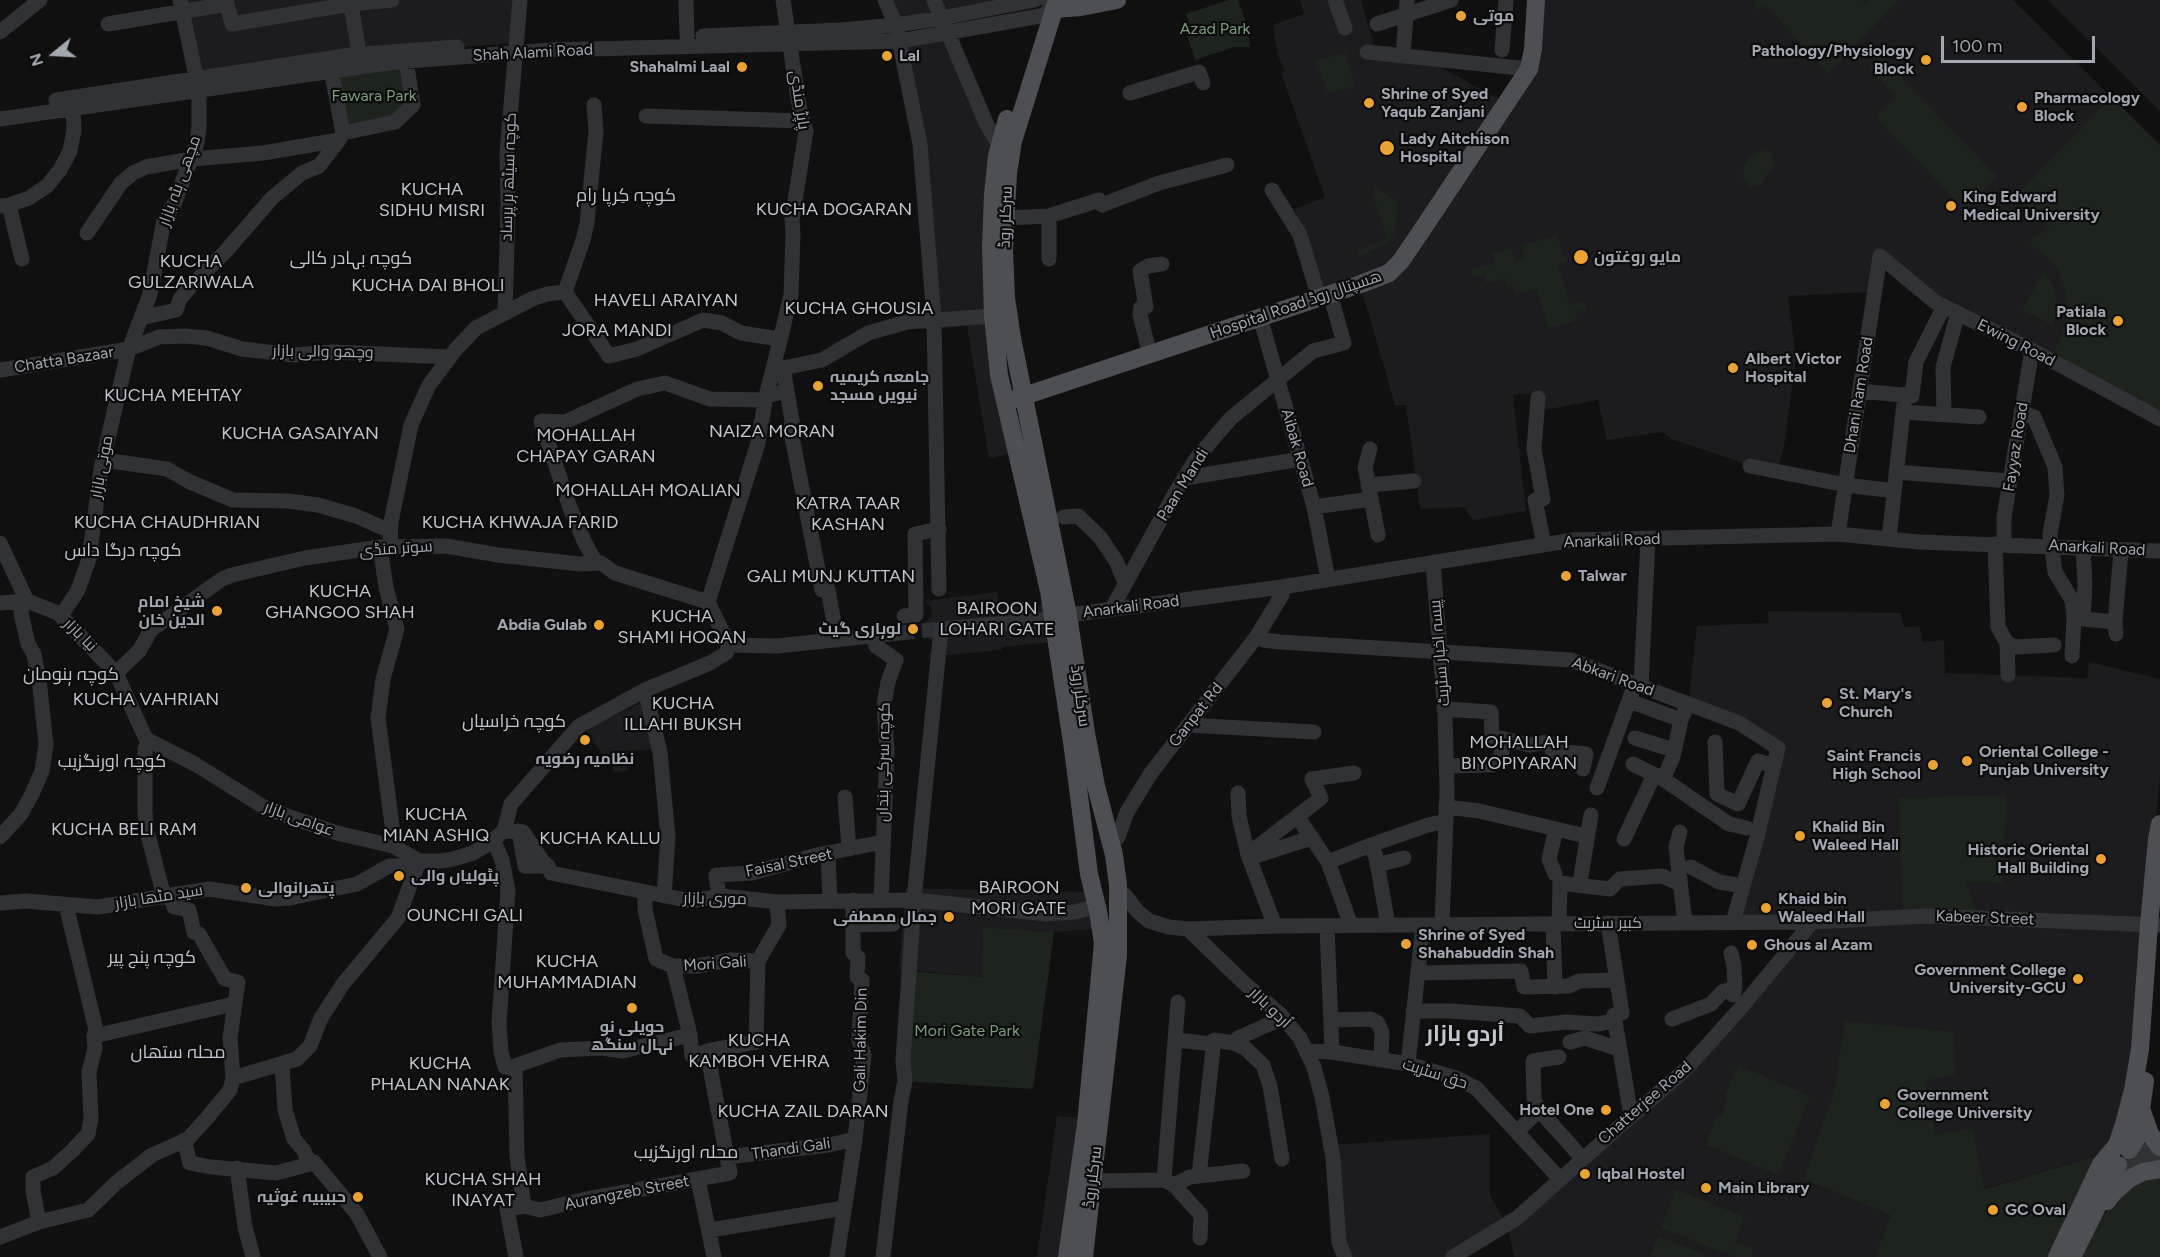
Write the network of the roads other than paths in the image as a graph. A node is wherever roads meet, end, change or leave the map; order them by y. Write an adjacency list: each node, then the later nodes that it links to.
1 (40, 0): 24 (street)
2 (392, 0): 15 (street)
3 (520, 0): 28 (street, کوچہ سیٹھ ہر پرساد)
4 (686, 0): 25 (street)
5 (783, 0): 26 (street, پاپڑ منڈی)
6 (885, 0): 21 (street)
7 (934, 0): 22 (street)
8 (1117, 0): 16 (main road)
9 (1335, 0): 23 (street)
10 (1506, 0): 29 (street)
11 (1536, 0): 35 (main road, Hospital Road ھسپتال روڈ)
12 (1446, 1): 18 (street)
13 (227, 2): 14 (street); 17 (street)
14 (328, 4): 15 (street)
15 (351, 4): 31 (street)
16 (1046, 4): 22 (street, Shah Alami Road); 46 (main road, سرکلر روڈ); 54 (main road, سرکلر روڈ)
17 (182, 6): 19 (street); 37 (street, مچھی ہٹہ بازار)
18 (1408, 7): 20 (street); 33 (street)
19 (108, 24)
20 (1377, 24)
21 (896, 25): 22 (street, Shah Alami Road); 26 (street, Shah Alami Road); 27 (street)
22 (945, 25): 27 (street, Shah Alami Road); 46 (street)
23 (1345, 28)
24 (0, 32)
25 (687, 37): 26 (street, Shah Alami Road); 28 (street, Shah Alami Road)
26 (789, 39): 27 (street, Shah Alami Road); 28 (street, Shah Alami Road); 44 (street, پاپڑ منڈی)
27 (900, 41): 67 (street)
28 (517, 48): 32 (street, Shah Alami Road); 63 (street, کوچہ سیٹھ ہر پرساد)
29 (1503, 50)
30 (1366, 52): 33 (street)
31 (359, 54): 32 (street, Shah Alami Road); 34 (street, Shah Alami Road)
32 (406, 56): 34 (street, Shah Alami Road); 45 (street)
33 (1403, 56): 35 (street)
34 (330, 65): 37 (street, Shah Alami Road); 45 (street)
35 (1529, 69): 61 (main road, Hospital Road ھسپتال روڈ)
36 (1203, 83): 38 (street)
37 (197, 85): 40 (street, Shah Alami Road); 41 (street, Shah Alami Road); 48 (street, مچھی ہٹہ بازار)
38 (1130, 93)
39 (594, 105): 60 (street)
40 (73, 108): 43 (street, Shah Alami Road); 52 (street)
41 (0, 110)
42 (646, 116): 44 (street)
43 (0, 119)
44 (802, 121): 68 (street, پاپڑ منڈی)
45 (341, 137): 47 (street); 50 (street)
46 (999, 145): 64 (main road, سرکلر روڈ)
47 (288, 149): 48 (street); 50 (street)
48 (192, 159): 55 (street); 66 (street, مچھی ہٹہ بازار)
49 (1227, 165): 53 (street)
50 (302, 174): 66 (street)
51 (1272, 190): 61 (street)
52 (4, 205): 57 (street)
53 (1049, 216): 54 (street); 58 (street)
54 (1005, 218): 73 (main road, سرکلر روڈ)
55 (87, 232)
56 (1880, 256): 62 (street, Ewing Road); 79 (street, Dhani Ram Road)
57 (22, 259)
58 (1049, 259)
59 (1162, 264): 71 (street)
60 (565, 292): 63 (street); 68 (street)
61 (1325, 296): 65 (main road, Hospital Road ھسپتال روڈ); 77 (street, Paan Mandi)
62 (1951, 310): 70 (street, Ewing Road); 80 (street); 87 (street)
63 (505, 312): 72 (street)
64 (993, 316): 67 (street); 74 (main road, سرکلر روڈ)
65 (1260, 317): 71 (main road, Hospital Road ھسپتال روڈ); 77 (street, Aibak Road)
66 (141, 318): 69 (street, مچھی ہٹہ بازار)
67 (934, 319): 75 (street); 103 (street)
68 (779, 339): 75 (street, پاپڑ منڈی)
69 (129, 349): 72 (street, وچھو والی بازار); 76 (street, Chatta Bazaar); 92 (street, موتی بازار)
70 (2032, 350): 86 (street, Fayyaz Road); 89 (street, Ewing Road)
71 (1150, 355): 81 (main road, Hospital Road ھسپتال روڈ)
72 (449, 357): 108 (street)
73 (1017, 362): 74 (main road); 81 (main road, سرکلر روڈ)
74 (999, 366): 84 (main road, سرکلر روڈ)
75 (778, 369): 78 (street); 82 (street, پاپڑ منڈی)
76 (0, 370)
77 (1278, 379): 91 (street, Aibak Road); 95 (street, Paan Mandi)
78 (787, 392): 82 (street); 131 (street)
79 (1860, 392): 80 (street); 98 (street, Dhani Ram Road)
80 (1905, 394): 85 (street)
81 (1023, 397): 84 (main road, Hospital Road ھسپتال روڈ); 128 (main road, سرکلر روڈ)
82 (766, 398): 117 (street); 123 (street)
83 (1538, 398): 111 (street)
84 (1005, 402): 128 (main road, سرکلر روڈ)
85 (1903, 412): 87 (street); 94 (street)
86 (2022, 412): 97 (street, Fayyaz Road); 112 (street)
87 (1944, 414): 88 (street)
88 (1979, 417)
89 (2160, 419)
90 (1370, 449): 100 (street)
91 (1301, 459): 95 (street); 101 (street, Aibak Road)
92 (104, 460): 108 (street); 126 (street, موتی بازار)
93 (1750, 466): 98 (street)
94 (1896, 472): 97 (street); 99 (street)
95 (1185, 478): 119 (street, Paan Mandi)
96 (1414, 481): 100 (street)
97 (2010, 481): 110 (street, Fayyaz Road)
98 (1845, 485): 99 (street); 104 (street, Dhani Ram Road)
99 (1894, 491): 107 (street)
100 (1369, 492): 101 (street); 105 (street)
101 (1314, 507): 118 (street, Aibak Road)
102 (1064, 517): 119 (street)
103 (939, 529): 121 (street); 127 (street)
104 (1838, 534): 106 (street, Anarkali Road); 107 (street, Anarkali Road)
105 (1378, 535)
106 (1648, 539): 111 (street, Anarkali Road); 140 (street)
107 (1889, 539): 110 (street, Anarkali Road)
108 (387, 541): 117 (street, سوتر منڈی); 138 (street, سوتر منڈی); 177 (street)
109 (0, 543): 122 (street)
110 (2000, 544): 112 (street, Anarkali Road); 132 (street, Fayyaz Road)
111 (1544, 545): 116 (street, Anarkali Road)
112 (2052, 546): 113 (street, Anarkali Road); 136 (street)
113 (2083, 548): 114 (street, Anarkali Road); 114 (street)
114 (2121, 551): 115 (street, Anarkali Road)
115 (2160, 551)
116 (1433, 562): 118 (street, Anarkali Road); 135 (street, پیسہ اخبار سٹریٹ)
117 (596, 563): 123 (street, سوتر منڈی)
118 (1328, 579): 120 (street, Anarkali Road)
119 (1125, 584): 125 (street, Paan Mandi)
120 (1282, 587): 125 (street, Anarkali Road); 130 (street, Ganpat Rd)
121 (939, 589)
122 (25, 601): 124 (street, نیا بازار); 126 (street, نیا بازار); 171 (street)
123 (708, 602): 133 (street)
124 (0, 603)
125 (1111, 610): 128 (street, Anarkali Road)
126 (61, 616): 138 (street, نیا بازار)
127 (904, 616)
128 (1061, 617): 175 (main road, سرکلر روڈ); 179 (main road, سرکلر روڈ); 199 (street)
129 (873, 636): 131 (street); 137 (street); 137 (street, کوچہ سرکی بنداں)
130 (1257, 636): 135 (street, Abkari Road); 146 (street, Ganpat Rd)
131 (837, 640): 133 (street)
132 (2007, 643): 134 (street); 139 (street, Fayyaz Road)
133 (729, 645): 141 (street)
134 (2054, 645)
135 (1439, 652): 140 (street, Abkari Road); 144 (street, پیسہ اخبار سٹریٹ)
136 (2072, 656)
137 (896, 660): 174 (street, کوچہ سرکی بنداں)
138 (116, 673): 149 (street, نیا بازار)
139 (2008, 675)
140 (1638, 685): 142 (street); 143 (street, Abkari Road)
141 (645, 690): 169 (street); 193 (street)
142 (1629, 701): 145 (street); 159 (street)
143 (1688, 704): 145 (street); 155 (street, Abkari Road)
144 (1444, 709): 150 (street); 154 (street, پیسہ اخبار سٹریٹ)
145 (1682, 720): 152 (street)
146 (1188, 725): 147 (street); 175 (street, Ganpat Rd)
147 (1314, 732)
148 (1635, 738): 152 (street)
149 (149, 740): 177 (street, عوامی بازار); 194 (street)
150 (1504, 740): 154 (street); 156 (street)
151 (1715, 742): 155 (street)
152 (1674, 750): 158 (street)
153 (1633, 764): 158 (street)
154 (1446, 766): 162 (street, پیسہ اخبار سٹریٹ)
155 (1774, 766): 190 (street, Abkari Road)
156 (1583, 769)
157 (1354, 773): 164 (street)
158 (1658, 777): 166 (street); 173 (street)
159 (1597, 788)
160 (1238, 793): 181 (street)
161 (845, 797): 178 (street)
162 (1446, 814): 167 (street); 176 (street); 213 (street, پیسہ اخبار سٹریٹ)
163 (1591, 815): 170 (street)
164 (1297, 816): 172 (street); 181 (street)
165 (2160, 824): 204 (main road)
166 (1747, 828)
167 (1556, 829): 170 (street); 187 (street)
168 (1680, 832): 189 (street)
169 (506, 834): 183 (street, سید مٹھا بازار); 191 (street, موری بازار); 248 (street)
170 (1586, 836): 188 (street)
171 (0, 837)
172 (1311, 838): 181 (street); 184 (street)
173 (1624, 839)
174 (883, 842): 178 (street, Faisal Street); 198 (street, کوچہ سرکی بنداں)
175 (1111, 843): 179 (main road); 192 (main road, سرکلر روڈ)
176 (1371, 845): 184 (street); 185 (street)
177 (393, 846): 183 (street, عوامی بازار)
178 (849, 849): 180 (street, Faisal Street)
179 (1086, 853): 200 (main road, سرکلر روڈ)
180 (828, 854): 195 (street, Faisal Street); 196 (street)
181 (1248, 856): 215 (street)
182 (1404, 858): 185 (street)
183 (419, 861): 194 (street, سید مٹھا بازار); 247 (street)
184 (1328, 862): 217 (street)
185 (1377, 865): 211 (street)
186 (1691, 867): 190 (street)
187 (1555, 874)
188 (1581, 876)
189 (1680, 884): 208 (street); 210 (street)
190 (1743, 886): 205 (street, Abkari Road)
191 (645, 892): 193 (street, موری بازار); 221 (street)
192 (1118, 893): 200 (main road); 218 (street); 269 (main road, سرکلر روڈ)
193 (664, 896): 195 (street, موری بازار)
194 (167, 897): 203 (street, سید مٹھا بازار); 227 (street)
195 (719, 897): 201 (street, موری بازار)
196 (830, 900): 197 (street, موری بازار); 201 (street, موری بازار)
197 (853, 900): 198 (street, موری بازار); 214 (street, Gali Hakim Din)
198 (881, 900): 199 (street, موری بازار)
199 (914, 900): 200 (street, موری بازار); 283 (street)
200 (1096, 901): 284 (main road, سرکلر روڈ)
201 (777, 902): 220 (street)
202 (0, 903): 203 (street, سید مٹھا بازار)
203 (66, 905): 235 (street)
204 (2156, 920): 206 (street, Kabeer Street); 250 (main road); 257 (main road)
205 (1732, 922): 206 (street, کبیر سٹریٹ); 208 (street, کبیر سٹریٹ)
206 (1812, 922): 228 (street, Chatterjee Road)
207 (1608, 923): 208 (street, کبیر سٹریٹ); 210 (street, کبیر سٹریٹ); 223 (street)
208 (1685, 923)
209 (893, 924): 214 (street)
210 (1556, 924): 213 (street, کبیر سٹریٹ); 224 (street)
211 (1388, 925): 212 (street, کبیر سٹریٹ); 217 (street, کبیر سٹریٹ)
212 (1423, 925): 213 (street, کبیر سٹریٹ); 222 (street)
213 (1442, 925)
214 (853, 926): 254 (street, Gali Hakim Din)
215 (1275, 926): 216 (street, کبیر سٹریٹ); 218 (street, کبیر سٹریٹ)
216 (1327, 926): 217 (street, کبیر سٹریٹ); 232 (street)
217 (1351, 926)
218 (1188, 929): 230 (street, اُردو بازار)
219 (1731, 953): 225 (street)
220 (758, 961): 221 (street, Mori Gali); 241 (street)
221 (673, 966): 234 (street)
222 (1418, 973): 224 (street); 229 (street)
223 (1617, 980): 224 (street); 233 (street)
224 (1555, 987)
225 (1735, 988): 228 (street); 231 (street)
226 (1178, 1002): 236 (street)
227 (234, 1004): 235 (street); 249 (street)
228 (1745, 1004): 252 (street, Chatterjee Road)
229 (1413, 1011): 233 (street); 246 (street)
230 (1283, 1018): 238 (street); 242 (street, اُردو بازار)
231 (1672, 1019)
232 (1331, 1020): 243 (street); 245 (street)
233 (1615, 1021): 240 (street)
234 (690, 1035): 241 (street); 248 (street)
235 (94, 1036): 273 (street)
236 (1175, 1040): 239 (street); 270 (street)
237 (1570, 1042): 240 (street)
238 (1233, 1043): 239 (street); 259 (street)
239 (1214, 1044): 266 (street)
240 (1619, 1049): 252 (street)
241 (707, 1051): 258 (street)
242 (1306, 1051): 243 (street, حق سٹریت); 286 (street, اُردو بازار)
243 (1332, 1052): 245 (street, حق سٹریت)
244 (1559, 1057): 251 (street)
245 (1382, 1059): 246 (street, حق سٹریت)
246 (1408, 1064): 253 (street, حق سٹریت)
247 (282, 1065): 249 (street); 262 (street)
248 (515, 1066): 271 (street)
249 (233, 1078): 255 (street)
250 (2142, 1109): 256 (main road); 257 (main road)
251 (1539, 1110): 253 (street); 260 (street)
252 (1631, 1116): 260 (street, Chatterjee Road)
253 (1517, 1132): 268 (street, حق سٹریت)
254 (855, 1139): 258 (street, Thandi Gali); 272 (street, Gali Hakim Din)
255 (184, 1140): 263 (street); 273 (street)
256 (2160, 1149): 257 (street)
257 (2122, 1155): 261 (street); 274 (main road); 288 (main road)
258 (727, 1157): 267 (street, Aurangzeb Street)
259 (1282, 1159)
260 (1583, 1159): 268 (street, Chatterjee Road)
261 (2160, 1163)
262 (310, 1164): 263 (street); 279 (street)
263 (237, 1168): 278 (street)
264 (2160, 1169): 274 (main road)
265 (1243, 1170): 266 (street)
266 (1199, 1176): 270 (street)
267 (698, 1179): 271 (street, Aurangzeb Street); 275 (street)
268 (1560, 1179): 287 (street, Chatterjee Road)
269 (1093, 1181): 270 (street); 285 (main road, سرکلر روڈ)
270 (1169, 1183): 277 (street)
271 (524, 1206): 280 (street, Aurangzeb Street)
272 (844, 1208): 275 (street); 282 (street, Gali Hakim Din)
273 (39, 1222): 276 (street)
274 (2087, 1227): 289 (main road)
275 (710, 1230): 281 (street)
276 (0, 1237)
277 (1200, 1238)
278 (253, 1257)
279 (380, 1257)
280 (516, 1257)
281 (714, 1257)
282 (837, 1257)
283 (883, 1257)
284 (1067, 1257)
285 (1084, 1257)
286 (1345, 1257)
287 (1453, 1257)
288 (2057, 1257)
289 (2072, 1257)

